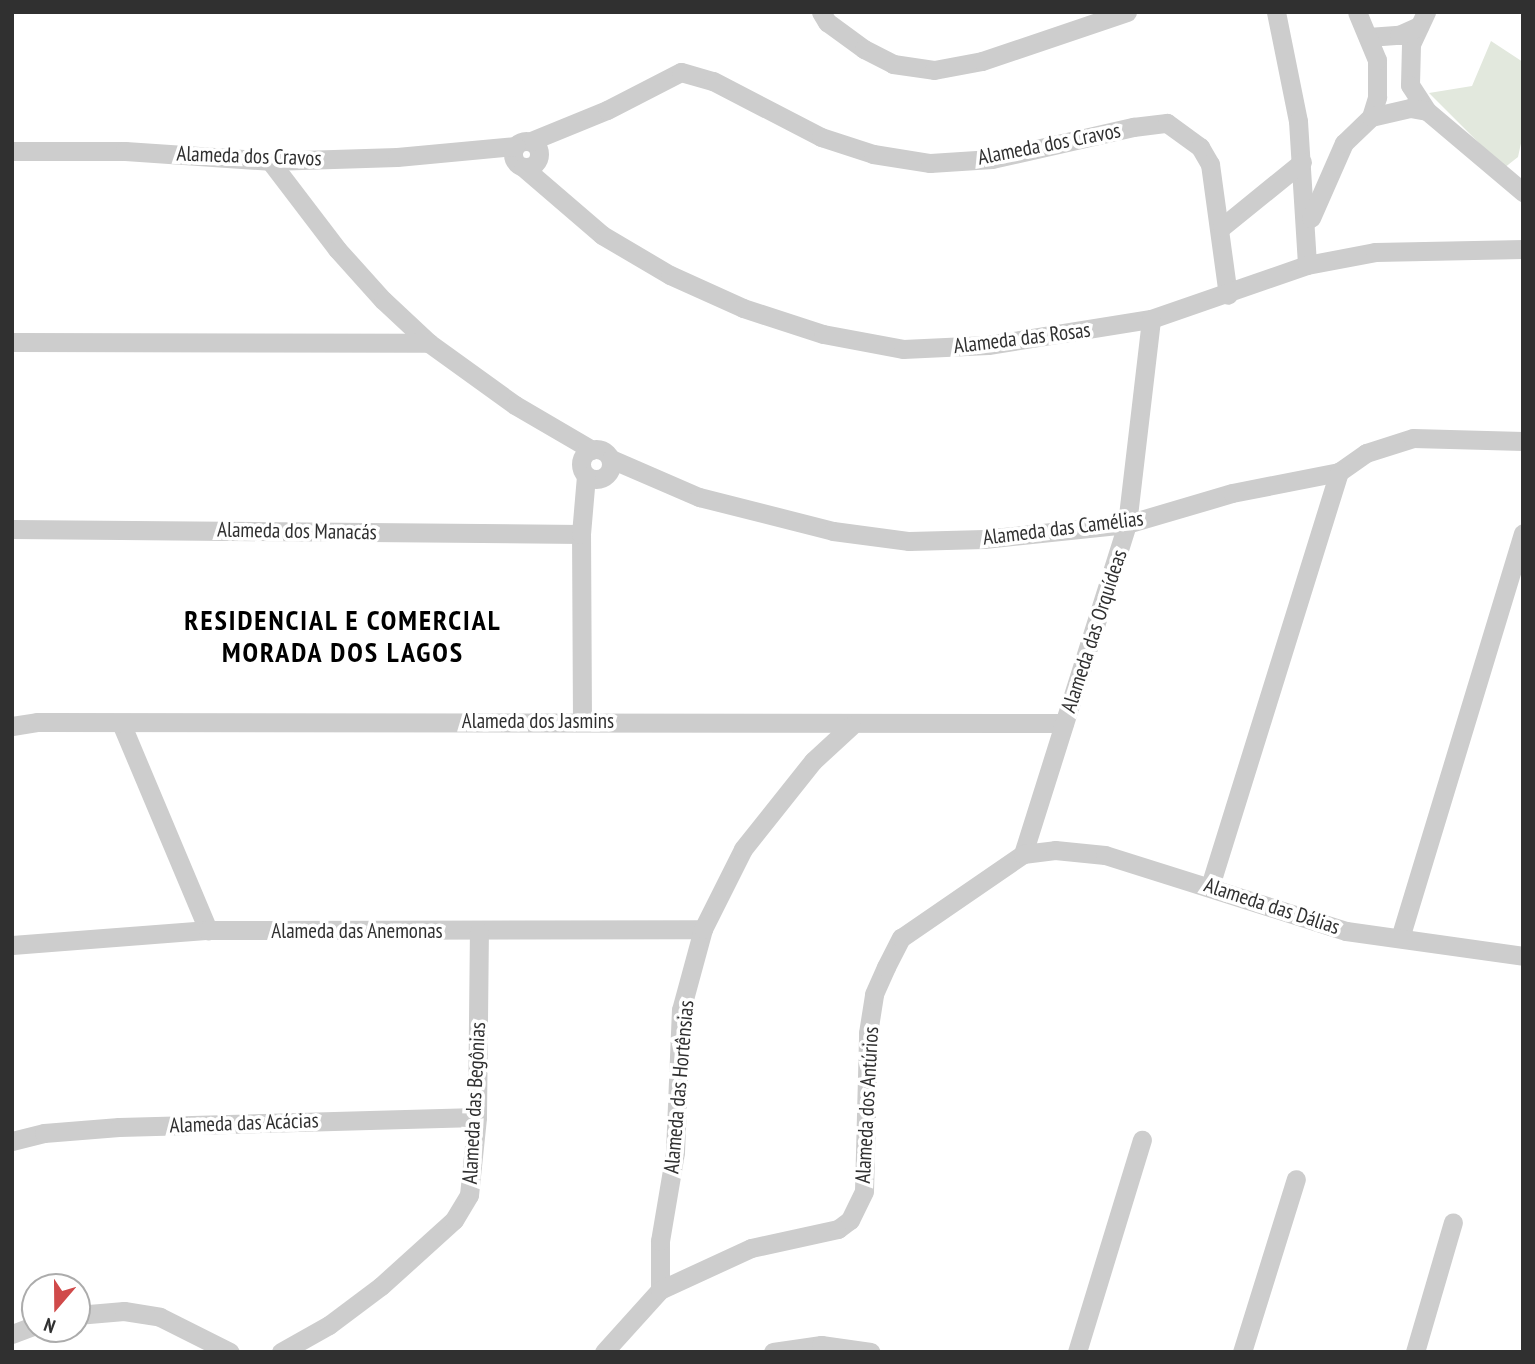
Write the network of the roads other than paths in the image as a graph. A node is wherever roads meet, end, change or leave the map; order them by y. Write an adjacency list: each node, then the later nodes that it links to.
1 (821, 12): 2 (street)
2 (1127, 12)
3 (1276, 12): 12 (street)
4 (1357, 12): 6 (street)
5 (1422, 19): 6 (street); 7 (street)
6 (1368, 37): 8 (street)
7 (1427, 111): 8 (street); 13 (street)
8 (1371, 117): 15 (street)
9 (12, 150): 11 (street, Alameda dos Cravos)
10 (527, 155): 11 (street, Alameda dos Cravos); 14 (street, Alameda dos Cravos); 19 (street, Alameda das Rosas)
11 (270, 161): 21 (street, Alameda das Camélias)
12 (1302, 162): 14 (street); 15 (street)
13 (1523, 192)
14 (1222, 227): 18 (street, Alameda dos Cravos)
15 (1307, 230): 17 (street)
16 (1523, 250): 17 (street, Alameda das Rosas)
17 (1307, 265): 18 (street, Alameda das Rosas)
18 (1228, 295): 19 (street, Alameda das Rosas)
19 (1150, 319): 27 (street, Alameda das Orquídeas)
20 (12, 342): 21 (street)
21 (429, 342): 25 (street, Alameda das Camélias)
22 (1523, 441): 23 (street, Alameda das Camélias)
23 (1482, 443): 24 (street, Alameda das Camélias); 26 (street, Alameda das Camélias)
24 (1523, 453)
25 (596, 467): 27 (street, Alameda das Camélias); 30 (street)
26 (1339, 472): 27 (street, Alameda das Camélias); 37 (street)
27 (1127, 524): 33 (street, Alameda das Orquídeas)
28 (12, 529): 30 (street, Alameda dos Manacás)
29 (1523, 533): 41 (street)
30 (581, 534): 31 (street)
31 (582, 720): 32 (street, Alameda dos Jasmins); 35 (street, Alameda dos Jasmins)
32 (121, 723): 34 (street, Alameda dos Jasmins); 39 (street)
33 (1064, 723): 35 (street, Alameda dos Jasmins); 36 (street, Alameda das Orquídeas)
34 (12, 726)
35 (851, 726): 38 (street, Alameda das Hortênsias)
36 (1023, 854): 37 (street, Alameda das Dálias); 49 (street, Alameda dos Antúrios)
37 (1210, 886): 41 (street, Alameda das Dálias)
38 (703, 929): 40 (street, Alameda das Anemonas); 49 (street, Alameda das Hortênsias)
39 (208, 930): 40 (street, Alameda das Anemonas); 42 (street, Alameda das Anemonas)
40 (479, 932): 44 (street, Alameda das Begônias)
41 (1400, 938): 43 (street, Alameda das Dálias)
42 (12, 945)
43 (1523, 957)
44 (477, 1117): 46 (street, Alameda das Acácias); 52 (street, Alameda das Begônias)
45 (1142, 1140): 56 (street)
46 (12, 1141)
47 (1296, 1179): 57 (street)
48 (1453, 1222): 58 (street)
49 (660, 1290): 53 (street, Alameda dos Antúrios)
50 (91, 1314): 51 (street)
51 (230, 1352)
52 (281, 1352)
53 (604, 1352)
54 (773, 1352): 55 (street)
55 (871, 1352)
56 (1077, 1352)
57 (1242, 1352)
58 (1415, 1352)

